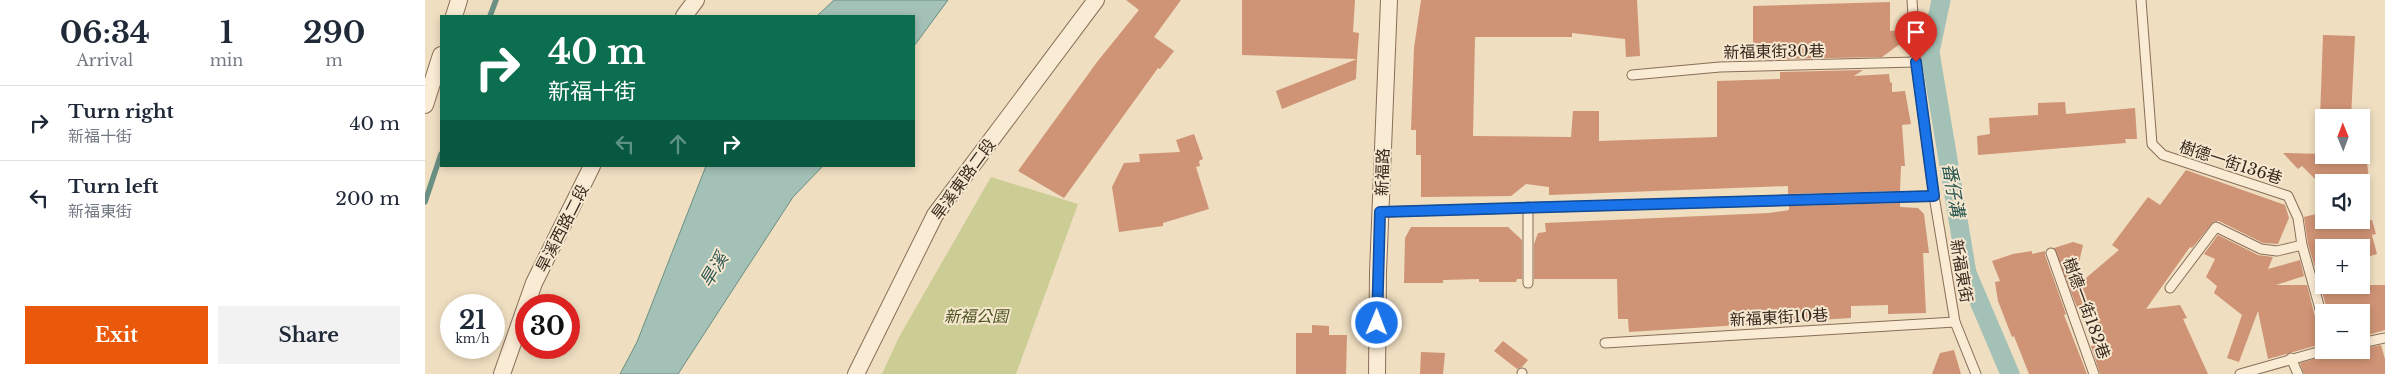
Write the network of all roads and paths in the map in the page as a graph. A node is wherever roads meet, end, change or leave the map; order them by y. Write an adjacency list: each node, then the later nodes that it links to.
1 (459, 0): 7 (street)
2 (696, 0): 8 (street)
3 (1096, 0): 30 (street, 旱溪東路二段)
4 (1389, 0): 16 (street, 新福路)
5 (1912, 0): 10 (lane, 新福東街)
6 (2141, 0): 17 (lane, 樹德一街136巷)
7 (454, 15)
8 (685, 15)
9 (440, 59): 12 (street)
10 (1916, 62): 11 (lane, 新福東街30巷); 14 (lane, 新福東街)
11 (1633, 75)
12 (429, 103)
13 (592, 167): 29 (street, 旱溪西路二段)
14 (1934, 196): 15 (lane); 22 (lane, 新福東街)
15 (1528, 207): 16 (lane); 19 (lane)
16 (1380, 212): 31 (street, 新福路)
17 (2302, 245): 20 (lane); 21 (lane, 樹德一街136巷)
18 (2051, 253): 32 (lane, 樹德一街182巷)
19 (1527, 283)
20 (2170, 288)
21 (2319, 304)
22 (1955, 322): 25 (lane, 新福東街10巷); 28 (lane, 新福東街)
23 (2385, 338): 24 (lane)
24 (2370, 341)
25 (1605, 342)
26 (2315, 352): 27 (lane)
27 (2291, 358): 33 (lane); 34 (lane)
28 (1974, 370)
29 (502, 374)
30 (856, 374)
31 (1377, 374)
32 (2094, 374)
33 (2240, 374)
34 (2299, 374)

